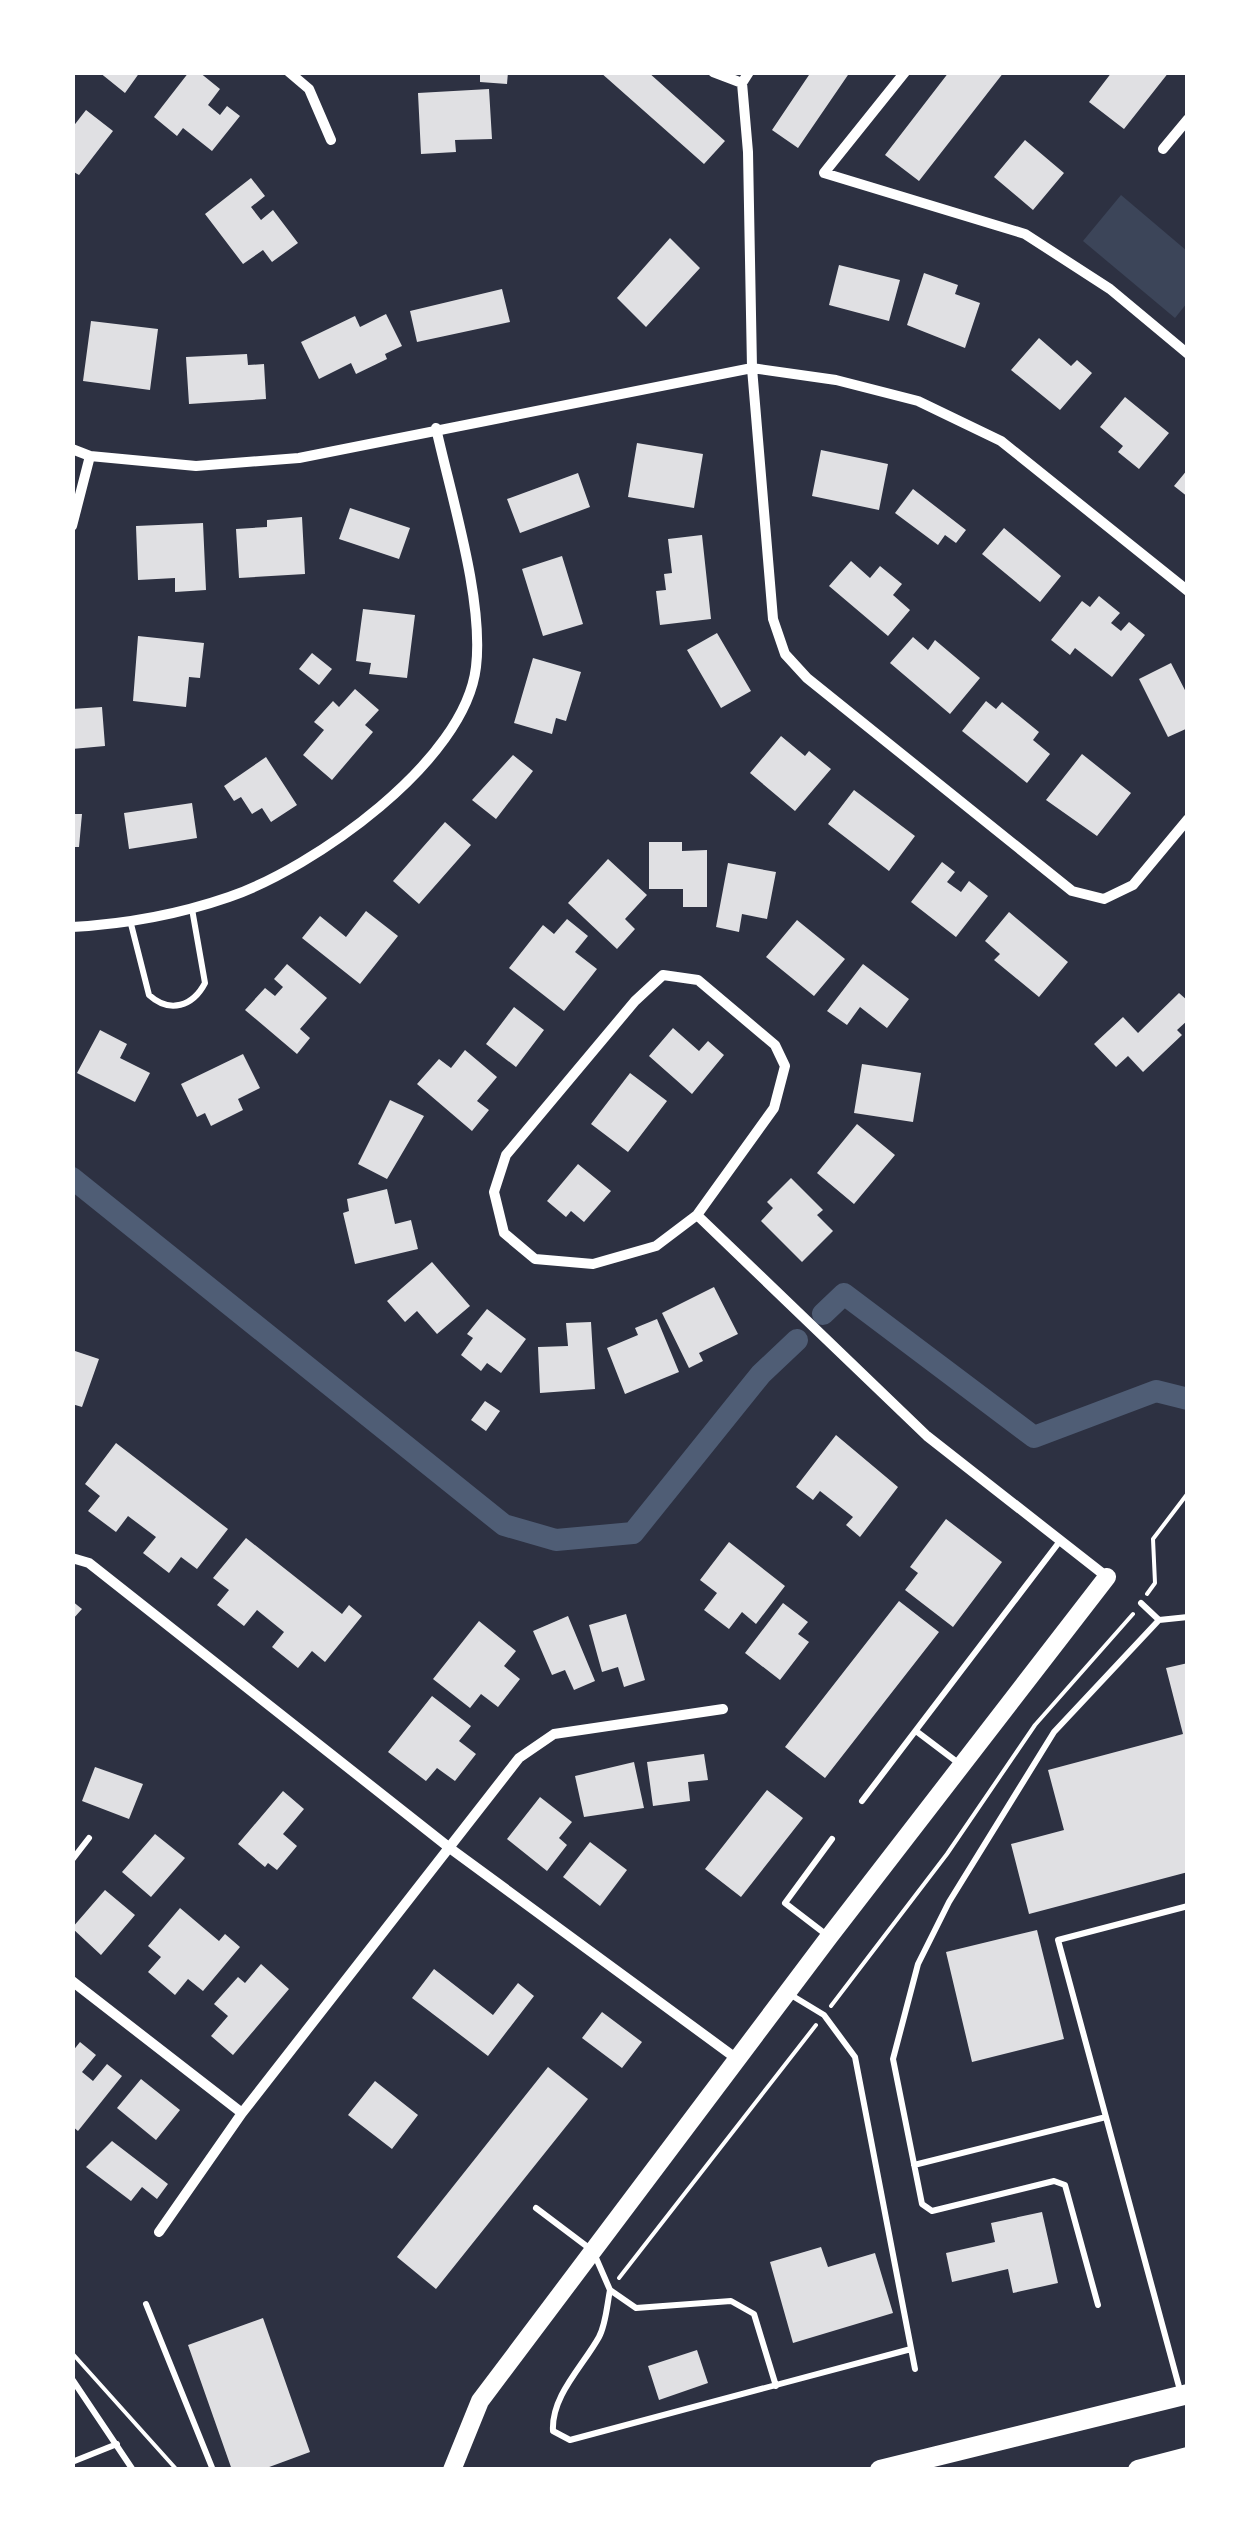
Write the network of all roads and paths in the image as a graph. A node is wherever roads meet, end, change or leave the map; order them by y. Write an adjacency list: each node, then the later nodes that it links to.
1 (289, 72): 6 (street)
2 (713, 72): 4 (street)
3 (906, 72): 8 (street)
4 (746, 78): 9 (street)
5 (1188, 118): 7 (street)
6 (331, 140)
7 (1163, 149)
8 (1188, 354)
9 (752, 368): 10 (street); 14 (street); 15 (street)
10 (436, 428): 12 (street); 16 (street)
11 (72, 450): 12 (street)
12 (90, 456): 13 (street)
13 (72, 526)
14 (1188, 591)
15 (1188, 819)
16 (192, 908): 17 (street); 17 (lane)
17 (131, 924): 18 (street)
18 (72, 927)
19 (697, 1216): 19 (street); 21 (street)
20 (1188, 1493): 24 (path)
21 (1061, 1540): 23 (street); 30 (lane)
22 (72, 1558): 35 (street)
23 (1107, 1577): 31 (main road)
24 (1155, 1583)
25 (1141, 1603): 28 (lane)
26 (1133, 1614): 41 (path)
27 (1188, 1617): 28 (lane)
28 (1159, 1620): 46 (lane)
29 (723, 1708): 35 (street)
30 (916, 1730): 31 (lane); 32 (lane)
31 (962, 1766): 38 (main road)
32 (862, 1802)
33 (88, 1838): 36 (lane)
34 (832, 1839): 38 (lane)
35 (451, 1849): 43 (street); 44 (street)
36 (72, 1860)
37 (1188, 1906): 45 (lane)
38 (828, 1937): 40 (main road)
39 (72, 1981): 44 (street)
40 (788, 1993): 43 (main road); 54 (lane)
41 (832, 2006)
42 (813, 2029): 50 (path)
43 (737, 2058): 49 (main road)
44 (242, 2114): 48 (street)
45 (1106, 2117): 46 (lane); 59 (lane)
46 (914, 2165): 53 (lane)
47 (536, 2208): 49 (lane)
48 (159, 2232)
49 (593, 2251): 51 (lane); 66 (main road)
50 (622, 2275)
51 (610, 2290): 58 (lane); 58 (lane)
52 (146, 2304): 65 (lane)
53 (1098, 2304)
54 (911, 2349): 56 (lane); 58 (lane)
55 (72, 2354): 64 (path)
56 (915, 2369)
57 (72, 2379): 60 (lane)
58 (776, 2386)
59 (1184, 2394): 67 (highway)
60 (118, 2444): 62 (lane); 63 (lane)
61 (1188, 2458): 68 (highway)
62 (72, 2462)
63 (132, 2470)
64 (178, 2470)
65 (214, 2470)
66 (452, 2470)
67 (880, 2470)
68 (1138, 2470)

